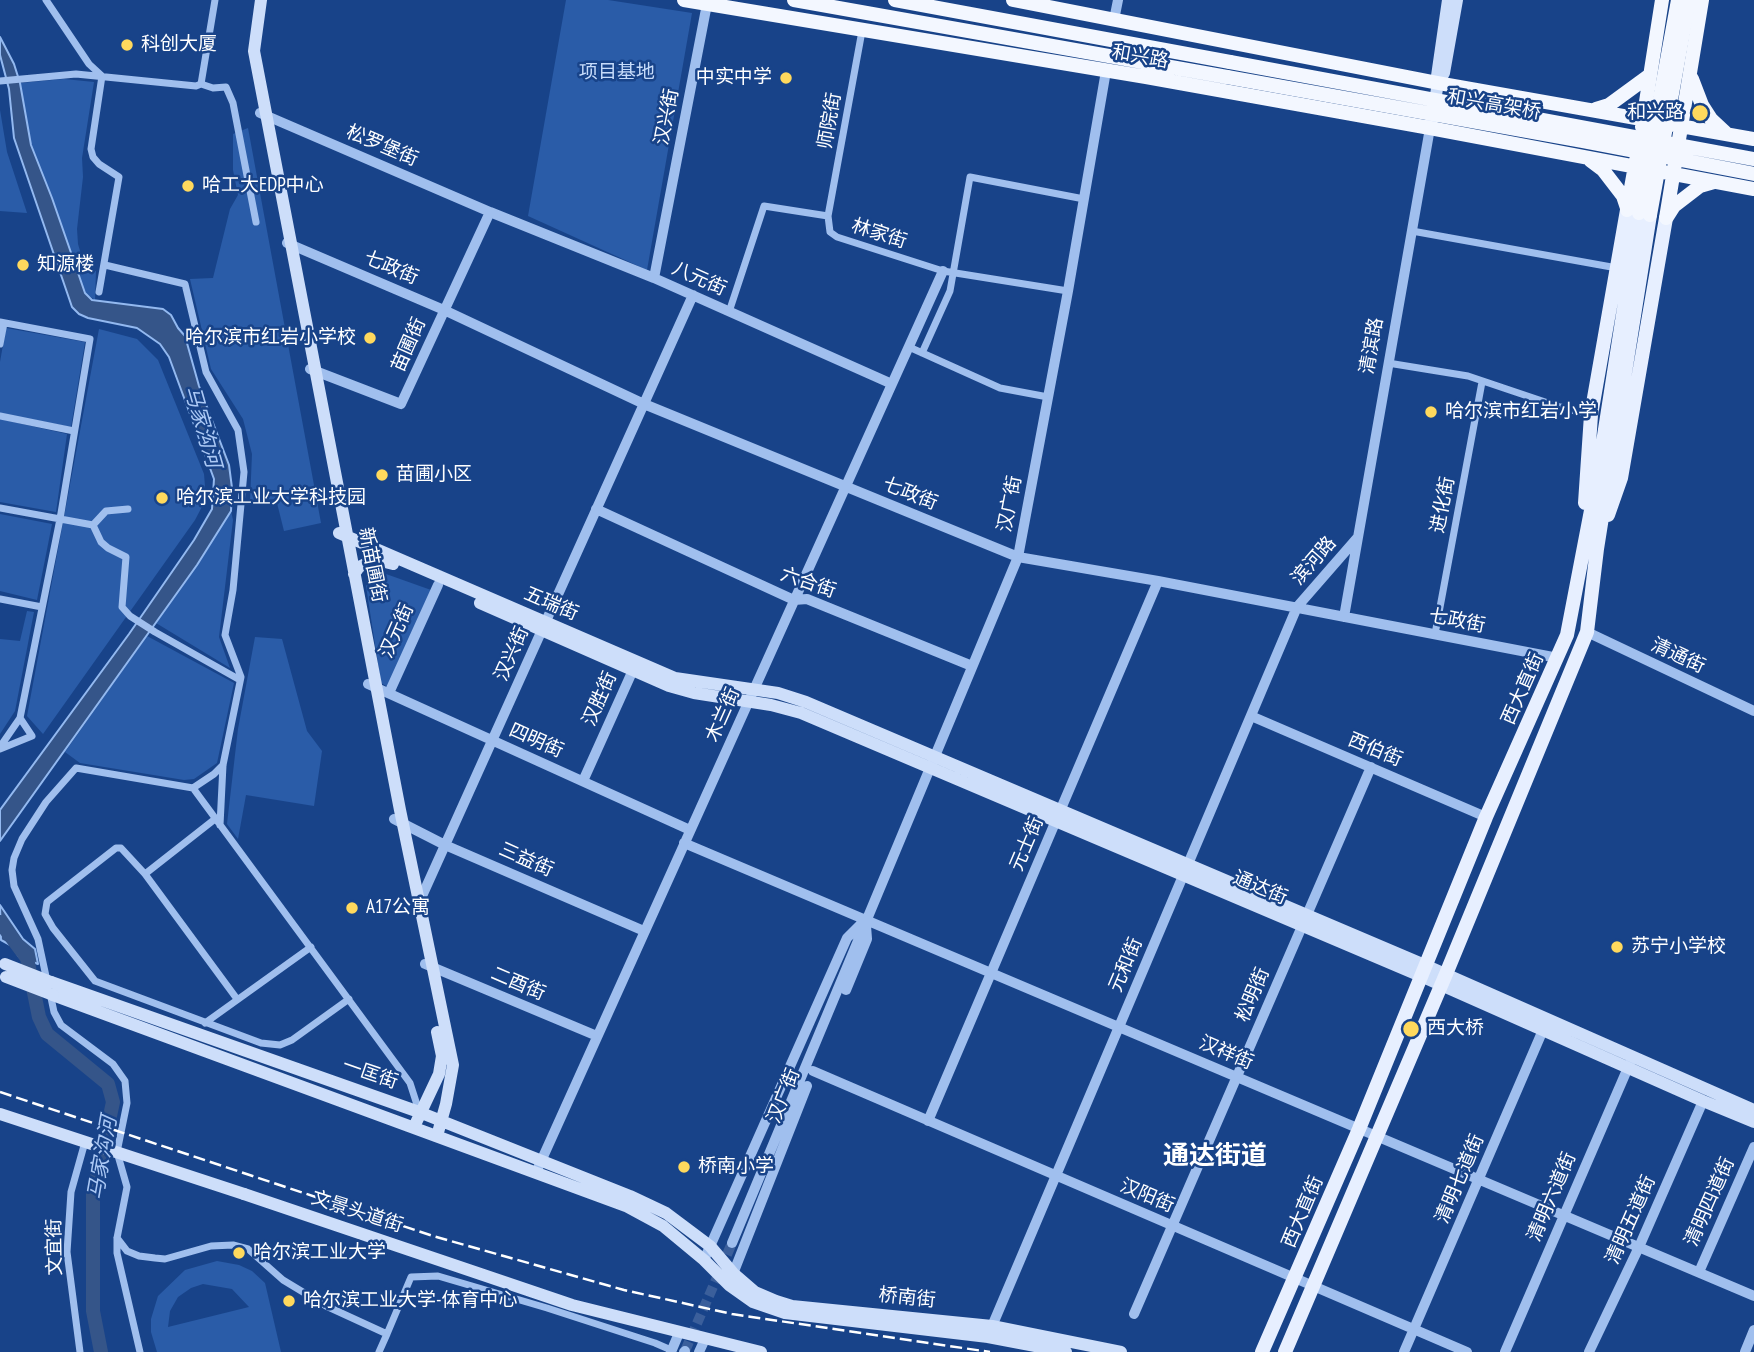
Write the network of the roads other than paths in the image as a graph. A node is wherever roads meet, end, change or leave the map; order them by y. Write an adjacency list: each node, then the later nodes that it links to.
1 (46, 0): 25 (street)
2 (215, 0): 30 (street)
3 (254, 0): 32 (main road, 新苗圃街)
4 (261, 0): 32 (main road, 新苗圃街)
5 (684, 0): 16 (highway, 和兴路)
6 (794, 0): 27 (highway, 和兴路)
7 (895, 0): 19 (highway, 和兴路)
8 (1013, 0): 17 (highway, 和兴路)
9 (1118, 0): 17 (street)
10 (1448, 0): 29 (main road, 清滨路)
11 (1457, 0): 29 (main road, 清滨路)
12 (1662, 0): 24 (highway)
13 (1678, 0): 47 (highway, 西大直街, bridge)
14 (1689, 0): 47 (highway, 西大直街, bridge)
15 (1702, 0): 23 (highway)
16 (707, 4): 18 (highway, 和兴路); 57 (street, 汉兴街)
17 (1114, 20): 20 (highway, 和兴路)
18 (862, 31): 22 (highway, 和兴路); 48 (street, 师院街)
19 (1145, 46): 20 (highway); 21 (highway, 和兴路)
20 (1255, 47): 29 (highway, 和兴路)
21 (1230, 62): 39 (highway, 和兴高架桥, bridge)
22 (1106, 71): 26 (highway, 和兴路); 45 (street, 汉广街)
23 (1690, 74): 34 (highway); 36 (highway)
24 (1650, 75): 31 (highway); 33 (highway)
25 (102, 76): 28 (street); 30 (street); 53 (street)
26 (1146, 77): 27 (highway); 35 (highway, 和兴路)
27 (1227, 78): 42 (highway, 和兴高架桥, bridge)
28 (0, 80)
29 (1438, 83): 31 (highway, 和兴路); 35 (main road, 清滨路)
30 (201, 84): 50 (street)
31 (1592, 110): 33 (highway, 和兴路)
32 (263, 114): 46 (street, 松罗堡街); 52 (main road, 新苗圃街)
33 (1644, 119): 34 (highway, 和兴路); 40 (highway)
34 (1682, 126): 36 (highway, 和兴路); 41 (highway)
35 (1430, 128): 38 (highway, 和兴路); 51 (street, 清滨路)
36 (1726, 133): 37 (highway, 和兴路)
37 (1754, 139)
38 (1587, 158): 40 (highway, 和兴路); 47 (highway)
39 (1754, 159)
40 (1635, 167): 41 (highway, 和兴路); 47 (highway)
41 (1672, 174): 43 (highway, 和兴路); 49 (highway)
42 (1754, 174)
43 (1718, 181): 44 (highway, 和兴路); 49 (highway)
44 (1754, 189)
45 (1084, 199): 56 (street); 58 (street, 汉广街)
46 (490, 212): 57 (street, 八元街); 61 (street, 苗圃街)
47 (1639, 213): 54 (main road); 84 (main road, 西大直街)
48 (828, 216): 55 (street, 林家街); 62 (street, 林家街)
49 (1666, 218): 84 (main road)
50 (256, 222)
51 (1412, 231): 54 (street); 67 (street, 清滨路)
52 (288, 243): 61 (street, 七政街); 68 (main road, 新苗圃街)
53 (105, 265): 59 (street); 100 (street)
54 (1617, 268): 73 (main road)
55 (943, 271): 56 (street, 林家街); 65 (street, 木兰街)
56 (955, 273): 58 (street, 林家街); 66 (street)
57 (654, 278): 60 (street, 八元街)
58 (1068, 291): 71 (street, 汉广街)
59 (99, 292)
60 (693, 295): 62 (street, 八元街); 72 (street, 汉兴街)
61 (444, 310): 68 (street, 苗圃街); 72 (street, 七政街)
62 (729, 312): 70 (street, 八元街)
63 (2, 323): 64 (street); 75 (street)
64 (0, 344)
65 (909, 347): 66 (street); 70 (street, 木兰街)
66 (922, 353): 71 (street)
67 (1388, 363): 69 (street); 83 (street, 清滨路)
68 (312, 370): 82 (main road, 新苗圃街)
69 (1482, 382): 73 (street); 96 (street, 进化街)
70 (891, 384): 76 (street, 木兰街)
71 (1048, 397): 85 (street, 汉广街)
72 (644, 404): 76 (street, 七政街); 79 (street, 汉兴街)
73 (1591, 415): 84 (main road)
74 (0, 416): 75 (street)
75 (74, 431): 80 (street)
76 (845, 487): 85 (street, 七政街); 90 (street, 木兰街)
77 (0, 508): 80 (street)
78 (128, 509): 81 (street)
79 (596, 509): 90 (street, 六合街); 94 (street, 汉兴街)
80 (60, 519): 81 (street); 91 (street)
81 (93, 524): 100 (street)
82 (343, 535): 86 (main road, 新苗圃街); 94 (main road, 五瑞街); 101 (main road, 新苗圃街)
83 (1358, 537): 92 (street, 滨河路); 93 (street, 清滨路)
84 (1590, 548): 95 (main road, 西大直街); 97 (main road, 西大直街)
85 (1018, 557): 87 (street, 七政街); 98 (street, 汉广街)
86 (354, 573): 88 (main road, 五瑞街); 101 (main road, 新苗圃街)
87 (1158, 581): 92 (street, 七政街); 116 (street, 元士街)
88 (438, 584): 94 (main road, 五瑞街); 103 (street, 汉元街)
89 (0, 599): 91 (street)
90 (794, 600): 98 (street, 六合街); 102 (street, 木兰街)
91 (42, 607): 107 (street)
92 (1297, 607): 93 (street, 七政街); 106 (street, 元和街)
93 (1344, 617): 96 (street, 七政街)
94 (543, 627): 99 (main road, 五瑞街); 102 (main road, 五瑞街); 108 (street, 汉兴街)
95 (1587, 632): 105 (street, 清通街); 134 (main road, 西大直街)
96 (1435, 634): 97 (street, 七政街)
97 (1558, 658): 117 (main road, 西大直街)
98 (972, 666): 110 (street, 汉广街)
99 (633, 670): 104 (main road, 五瑞街); 114 (street, 汉胜街)
100 (240, 680): 111 (street)
101 (372, 686): 103 (street, 四明街); 118 (main road, 新苗圃街)
102 (753, 690): 104 (street, 木兰街); 110 (main road, 通达街)
103 (389, 693): 108 (street, 四明街)
104 (748, 703): 113 (main road, 通达街); 120 (street, 木兰街)
105 (1754, 711)
106 (1251, 716): 112 (street, 西伯街); 123 (street, 元和街)
107 (20, 718): 109 (street); 109 (street)
108 (492, 740): 114 (street, 四明街); 122 (street, 汉兴街)
109 (0, 748)
110 (934, 755): 113 (street, 汉广街); 116 (main road, 通达街)
111 (223, 765): 115 (street); 119 (street)
112 (1371, 767): 117 (street, 西伯街); 127 (street, 松明街)
113 (929, 768): 116 (main road, 通达街); 126 (street, 汉广街)
114 (583, 781): 120 (street, 四明街)
115 (193, 788): 119 (street); 163 (street)
116 (1058, 816): 123 (main road, 通达街); 133 (street, 元士街)
117 (1486, 817): 132 (main road, 西大直街)
118 (399, 821): 122 (street, 三益街); 125 (main road, 新苗圃街)
119 (218, 822): 124 (street); 129 (street)
120 (690, 830): 121 (street, 木兰街)
121 (684, 843): 126 (street, 汉祥街); 128 (street, 木兰街)
122 (445, 845): 125 (street, 汉兴街); 128 (street, 三益街)
123 (1185, 871): 127 (main road, 通达街); 140 (street, 元和街)
124 (145, 874): 136 (street); 138 (street)
125 (417, 906): 130 (main road, 新苗圃街)
126 (866, 920): 133 (street, 汉祥街); 143 (street, 汉广街); 164 (street, 汉广街); 165 (street, 汉广街)
127 (1304, 921): 132 (main road, 通达街); 144 (street, 松明街)
128 (644, 931): 141 (street, 木兰街)
129 (311, 947): 136 (street); 137 (street)
130 (429, 966): 141 (street, 二酉街); 147 (main road, 新苗圃街); 149 (main road, 新苗圃街)
131 (3, 969): 135 (main road, 一匡街, bridge)
132 (1425, 972): 134 (main road, 通达街); 153 (main road, 西大直街)
133 (991, 973): 140 (street, 汉祥街); 150 (street, 元士街)
134 (1443, 980): 139 (main road, 通达街); 155 (main road, 西大直街)
135 (52, 989): 147 (main road, 一匡街); 152 (main road, 一匡街)
136 (237, 999): 138 (street)
137 (349, 999): 138 (street); 147 (street)
138 (205, 1023)
139 (1545, 1025): 142 (main road, 通达街); 160 (street, 清明七道街)
140 (1119, 1027): 144 (street, 汉祥街); 159 (street, 元和街)
141 (597, 1036): 158 (street, 木兰街)
142 (1631, 1062): 145 (main road, 通达街); 146 (main road, 通达街); 161 (street, 清明六道街)
143 (813, 1071): 150 (street, 汉阳街); 169 (street, 汉广街)
144 (1237, 1077): 153 (street, 汉祥街); 162 (street, 松明街)
145 (1703, 1101): 151 (main road, 通达街); 166 (street, 清明五道街)
146 (1754, 1110)
147 (419, 1112): 149 (main road, 一匡街); 152 (main road, 新苗圃街)
148 (0, 1114): 156 (main road, 文景头道街, bridge)
149 (441, 1121): 154 (main road, 新苗圃街); 158 (main road, 一匡街)
150 (928, 1121): 159 (street, 汉阳街)
151 (1754, 1122)
152 (414, 1127): 154 (main road, 一匡街)
153 (1359, 1129): 155 (street, 汉祥街); 170 (main road, 西大直街)
154 (437, 1136): 158 (main road, 一匡街)
155 (1376, 1136): 160 (street, 汉祥街); 171 (main road, 西大直街)
156 (85, 1142): 177 (main road, 文景头道街, bridge); 181 (street, 文宜街)
157 (1754, 1147): 168 (street, 清明四道街)
158 (538, 1167): 165 (main road, 一匡街); 167 (main road, 一匡街)
159 (1056, 1176): 162 (street, 汉阳街); 176 (street, 元和街)
160 (1479, 1179): 161 (street, 汉祥街); 175 (street, 清明七道街)
161 (1563, 1215): 166 (street, 汉祥街); 192 (street, 清明六道街)
162 (1172, 1227): 170 (street, 汉阳街); 173 (street, 松明街)
163 (117, 1238): 178 (street); 182 (street)
164 (729, 1242)
165 (710, 1246): 167 (street, 汉广街); 169 (main road, 桥南街)
166 (1639, 1247): 168 (street, 汉祥街); 193 (street, 清明五道街)
167 (704, 1260): 169 (main road, 桥南街)
168 (1699, 1272): 172 (street, 汉祥街)
169 (731, 1279): 176 (main road, 桥南街)
170 (1295, 1279): 171 (street, 汉阳街); 188 (main road, 西大直街)
171 (1313, 1286): 175 (street, 汉阳街); 189 (main road, 西大直街)
172 (1754, 1296)
173 (1134, 1314)
174 (1754, 1330): 194 (street)
175 (1414, 1331): 190 (street, 清明七道街); 191 (street, 汉阳街)
176 (990, 1332): 186 (main road, 桥南街); 187 (main road, 桥南街)
177 (679, 1333): 179 (main road, 文景头道街); 180 (street)
178 (387, 1334): 180 (street); 183 (street)
179 (705, 1339): 184 (street); 185 (main road, 文景头道街)
180 (678, 1351)
181 (80, 1352)
182 (140, 1352)
183 (379, 1352)
184 (699, 1352)
185 (761, 1352)
186 (1066, 1352)
187 (1121, 1352)
188 (1262, 1352)
189 (1285, 1352)
190 (1404, 1352)
191 (1467, 1352)
192 (1505, 1352)
193 (1588, 1352)
194 (1745, 1352)

